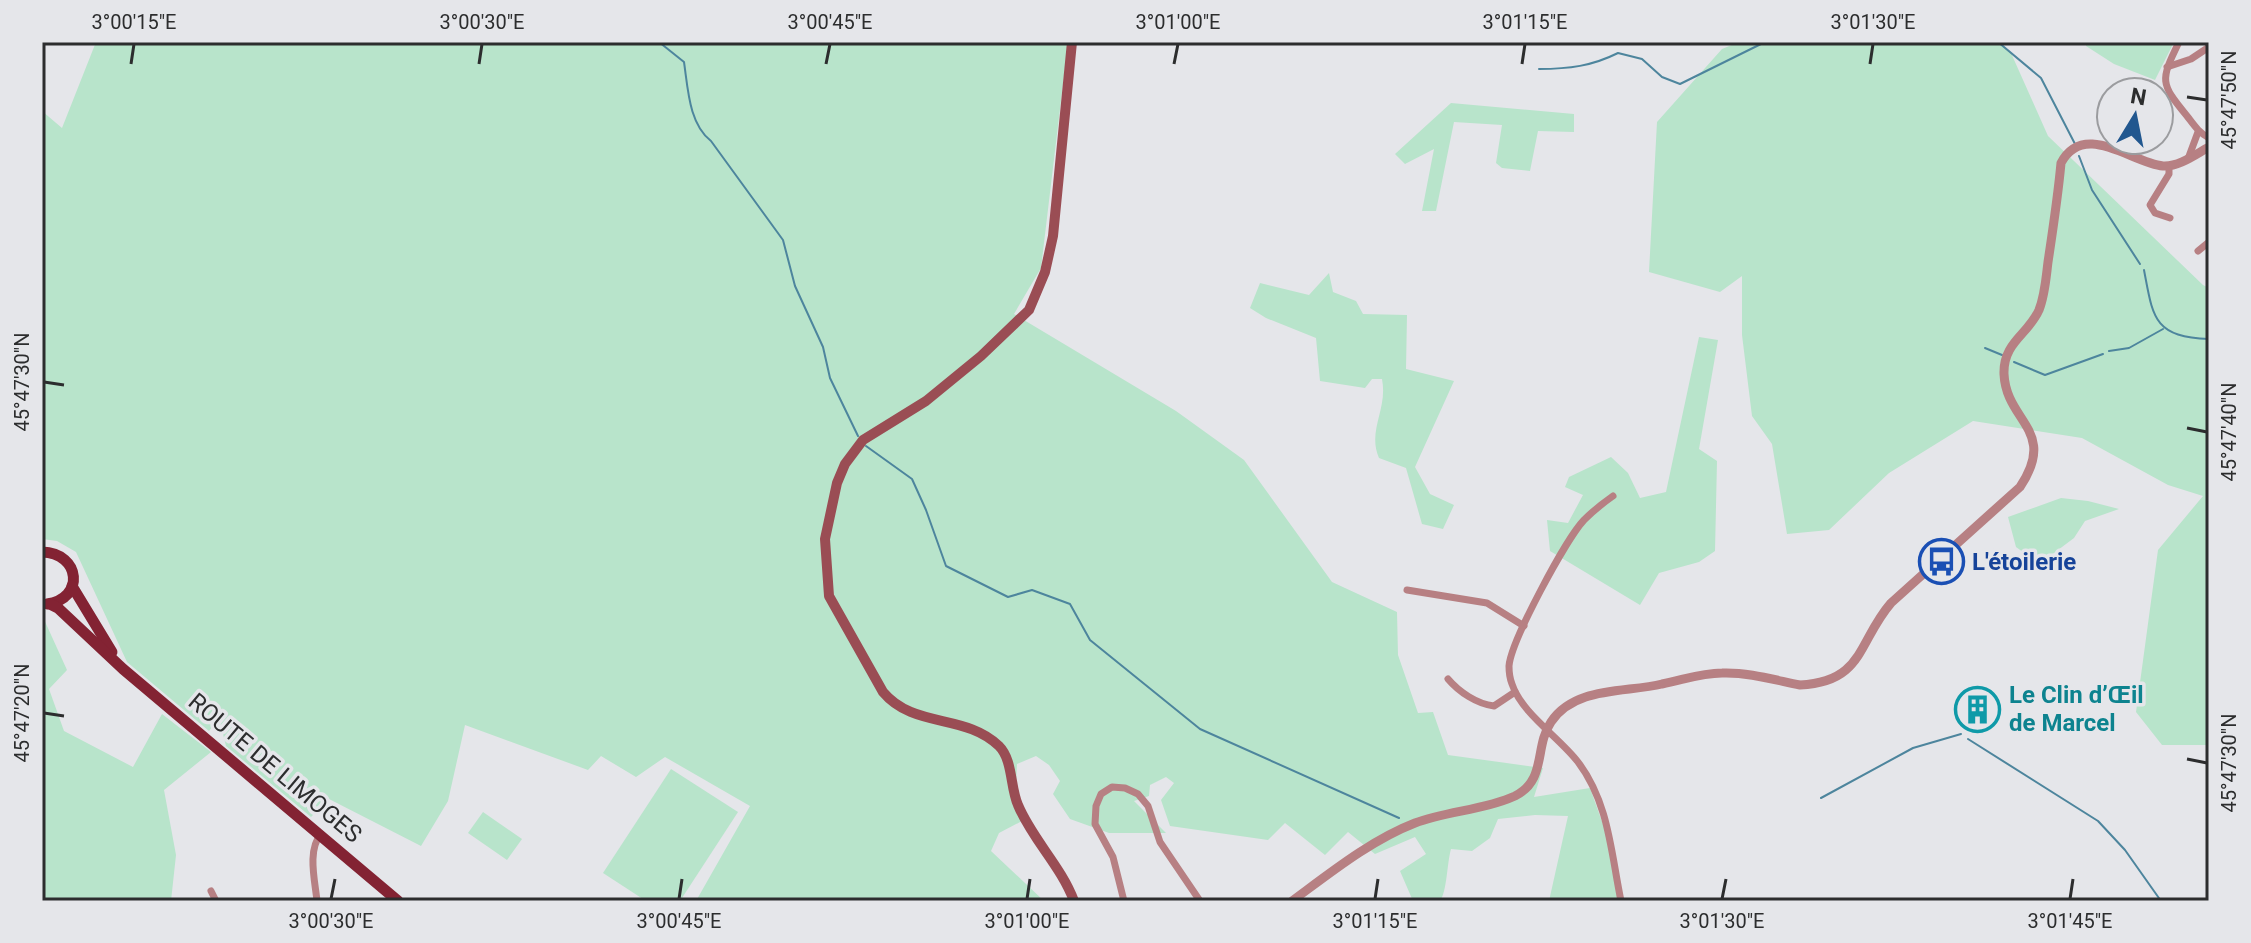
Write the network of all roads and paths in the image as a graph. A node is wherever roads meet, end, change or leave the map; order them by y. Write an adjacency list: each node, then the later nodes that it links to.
1 (1072, 42): 29 (main road)
2 (2179, 42): 4 (street)
3 (2209, 47): 4 (street)
4 (2167, 67): 5 (street)
5 (2198, 132): 6 (street); 8 (street)
6 (2209, 138)
7 (2209, 147): 8 (street)
8 (2188, 159): 9 (street)
9 (2169, 166): 10 (street); 22 (street)
10 (2170, 218)
11 (2209, 242): 12 (street)
12 (2198, 251)
13 (1613, 496): 18 (street)
14 (42, 553): 15 (main road, ROUTE DE LIMOGES)
15 (72, 586): 17 (main road); 19 (main road, ROUTE DE LIMOGES)
16 (1407, 590): 18 (street)
17 (46, 604): 19 (main road, ROUTE DE LIMOGES)
18 (1524, 626): 21 (street)
19 (123, 669): 23 (main road, ROUTE DE LIMOGES)
20 (1448, 679): 21 (street)
21 (1515, 692): 22 (street)
22 (1547, 730): 31 (street); 32 (street)
23 (321, 834): 27 (street); 28 (main road, ROUTE DE LIMOGES)
24 (211, 891): 26 (street)
25 (1198, 900): 30 (street)
26 (216, 901)
27 (317, 901)
28 (398, 901)
29 (1074, 901)
30 (1124, 901)
31 (1292, 901)
32 (1621, 901)

